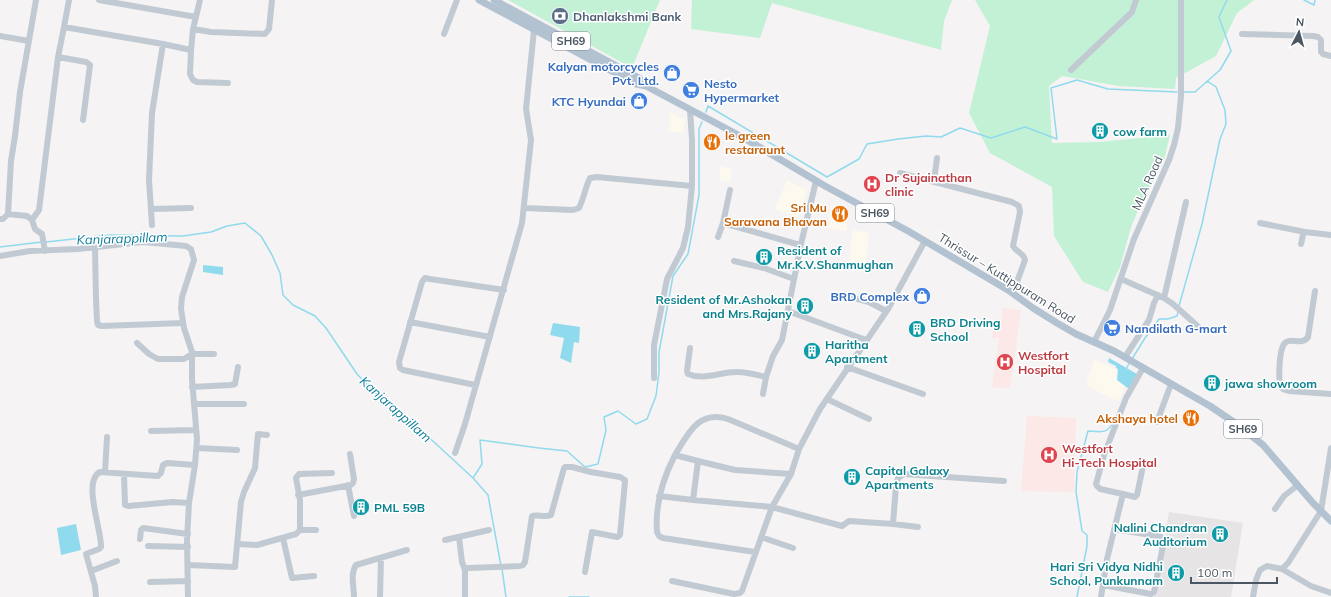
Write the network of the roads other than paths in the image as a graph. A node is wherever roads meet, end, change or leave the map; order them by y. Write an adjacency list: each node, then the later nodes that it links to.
1 (36, 0): 18 (street)
2 (69, 0): 12 (street)
3 (99, 0): 11 (street)
4 (200, 0): 11 (street)
5 (272, 0): 13 (street)
6 (457, 0): 15 (street)
7 (479, 0): 14 (main road, Thrissur – Kuttippuram Road)
8 (494, 0): 25 (main road, Thrissur – Kuttippuram Road / SH69)
9 (1136, 0): 23 (street)
10 (1181, 0): 55 (street, MLA Road)
11 (196, 17): 13 (street)
12 (64, 27): 19 (street); 22 (street)
13 (193, 29): 20 (street)
14 (534, 30): 25 (main road, Thrissur – Kuttippuram Road); 36 (street)
15 (444, 34)
16 (1242, 34): 21 (street)
17 (0, 36): 18 (street)
18 (29, 41): 38 (street)
19 (163, 44): 20 (street); 37 (street)
20 (191, 50): 24 (street)
21 (1331, 56)
22 (58, 57): 27 (street); 40 (street)
23 (1071, 70)
24 (228, 83)
25 (646, 86): 26 (main road, Thrissur – Kuttippuram Road / SH69)
26 (690, 110): 30 (main road, Thrissur – Kuttippuram Road / SH69); 32 (street)
27 (83, 120)
28 (937, 158): 31 (street)
29 (900, 173): 31 (street)
30 (816, 181): 47 (main road, Thrissur – Kuttippuram Road / SH69); 49 (street)
31 (934, 182): 58 (street)
32 (692, 186): 36 (street); 78 (street)
33 (730, 190): 41 (street)
34 (1186, 202): 60 (street)
35 (190, 208): 37 (street)
36 (524, 208): 56 (street)
37 (151, 209): 43 (street)
38 (8, 214): 39 (street); 40 (street)
39 (0, 218)
40 (32, 220): 51 (street)
41 (723, 223): 46 (street); 49 (street)
42 (1260, 223): 44 (street)
43 (152, 225)
44 (1306, 232): 45 (street); 48 (street)
45 (1331, 235)
46 (718, 237)
47 (925, 241): 58 (main road, Thrissur – Kuttippuram Road / SH69); 61 (street)
48 (1301, 244)
49 (800, 245): 54 (street)
50 (95, 247): 51 (street); 64 (street); 64 (street)
51 (44, 249): 52 (street)
52 (0, 256)
53 (734, 262): 54 (street)
54 (794, 279): 62 (street)
55 (1121, 279): 60 (street); 68 (street, MLA Road)
56 (504, 290): 63 (street); 66 (street)
57 (1315, 291): 84 (street)
58 (1013, 293): 68 (main road, Thrissur – Kuttippuram Road / SH69)
59 (846, 296): 61 (street)
60 (1161, 297): 65 (street); 73 (street)
61 (886, 310): 67 (street)
62 (788, 311): 67 (street); 77 (street)
63 (410, 322): 66 (street); 80 (street)
64 (183, 323): 71 (street)
65 (1202, 330)
66 (490, 337): 80 (street)
67 (866, 340): 75 (street)
68 (1094, 342): 73 (main road, Thrissur – Kuttippuram Road / SH69)
69 (137, 343): 71 (street)
70 (690, 348): 77 (street)
71 (192, 354): 72 (street); 81 (street)
72 (214, 354)
73 (1129, 360): 76 (main road, Thrissur – Kuttippuram Road / SH69)
74 (238, 367): 81 (street)
75 (847, 367): 83 (street); 85 (street)
76 (1143, 368): 79 (main road, Thrissur – Kuttippuram Road / SH69); 112 (street)
77 (766, 377): 82 (street)
78 (654, 378)
79 (1171, 384): 89 (street); 111 (main road, Thrissur – Kuttippuram Road / SH69)
80 (476, 385): 98 (street)
81 (192, 387): 86 (street)
82 (763, 394)
83 (923, 394)
84 (1331, 394)
85 (826, 399): 88 (street); 96 (street)
86 (194, 404): 87 (street); 90 (street)
87 (244, 404)
88 (869, 419)
89 (1157, 422)
90 (196, 430): 91 (street); 94 (street)
91 (151, 431)
92 (267, 435): 135 (street)
93 (107, 437): 104 (street)
94 (196, 448): 97 (street); 103 (street)
95 (1331, 448): 105 (street)
96 (799, 449): 100 (street); 108 (street)
97 (237, 450)
98 (455, 452)
99 (350, 454): 110 (street)
100 (675, 455): 102 (street); 114 (street)
101 (1144, 460): 112 (street)
102 (698, 461): 108 (street); 115 (street)
103 (195, 465): 107 (street); 116 (street)
104 (105, 472): 107 (street); 147 (street)
105 (1329, 472): 119 (street)
106 (332, 473): 113 (street)
107 (124, 474): 116 (street)
108 (791, 474): 117 (street)
109 (1004, 481): 122 (street)
110 (348, 485): 113 (street); 120 (street)
111 (1298, 485): 118 (street); 119 (main road, Thrissur – Kuttippuram Road / SH69)
112 (1123, 494): 124 (street)
113 (298, 495): 125 (street)
114 (659, 496): 115 (street); 141 (street)
115 (693, 500): 117 (street)
116 (189, 503): 128 (street)
117 (772, 506): 122 (street); 130 (street)
118 (1275, 509)
119 (1321, 511): 121 (main road, Thrissur – Kuttippuram Road / SH69); 145 (street)
120 (354, 516)
121 (1331, 521)
122 (893, 524): 123 (street)
123 (918, 527)
124 (1114, 529): 134 (street); 153 (street)
125 (300, 530): 126 (street); 131 (street)
126 (316, 530)
127 (489, 530): 129 (street)
128 (188, 534): 132 (street); 138 (street)
129 (459, 537): 133 (street); 146 (street)
130 (762, 537): 139 (street); 141 (street)
131 (283, 538): 135 (street); 149 (street)
132 (140, 539)
133 (445, 540)
134 (1164, 540): 136 (street); 153 (street)
135 (237, 544): 144 (street)
136 (1185, 544)
137 (148, 546): 138 (street)
138 (188, 547): 144 (street)
139 (793, 548)
140 (407, 550): 142 (street)
141 (755, 552): 151 (street)
142 (381, 559): 157 (street); 158 (street)
143 (117, 561): 147 (street)
144 (188, 565): 150 (street)
145 (1282, 569): 154 (street); 161 (street)
146 (465, 570): 148 (street); 159 (street)
147 (91, 571): 155 (street)
148 (585, 572)
149 (314, 576)
150 (188, 581): 152 (street); 156 (street)
151 (672, 581)
152 (150, 582)
153 (1103, 585): 160 (street)
154 (1331, 593)
155 (96, 597)
156 (188, 597)
157 (354, 597)
158 (380, 597)
159 (465, 597)
160 (1101, 597)
161 (1253, 597)

